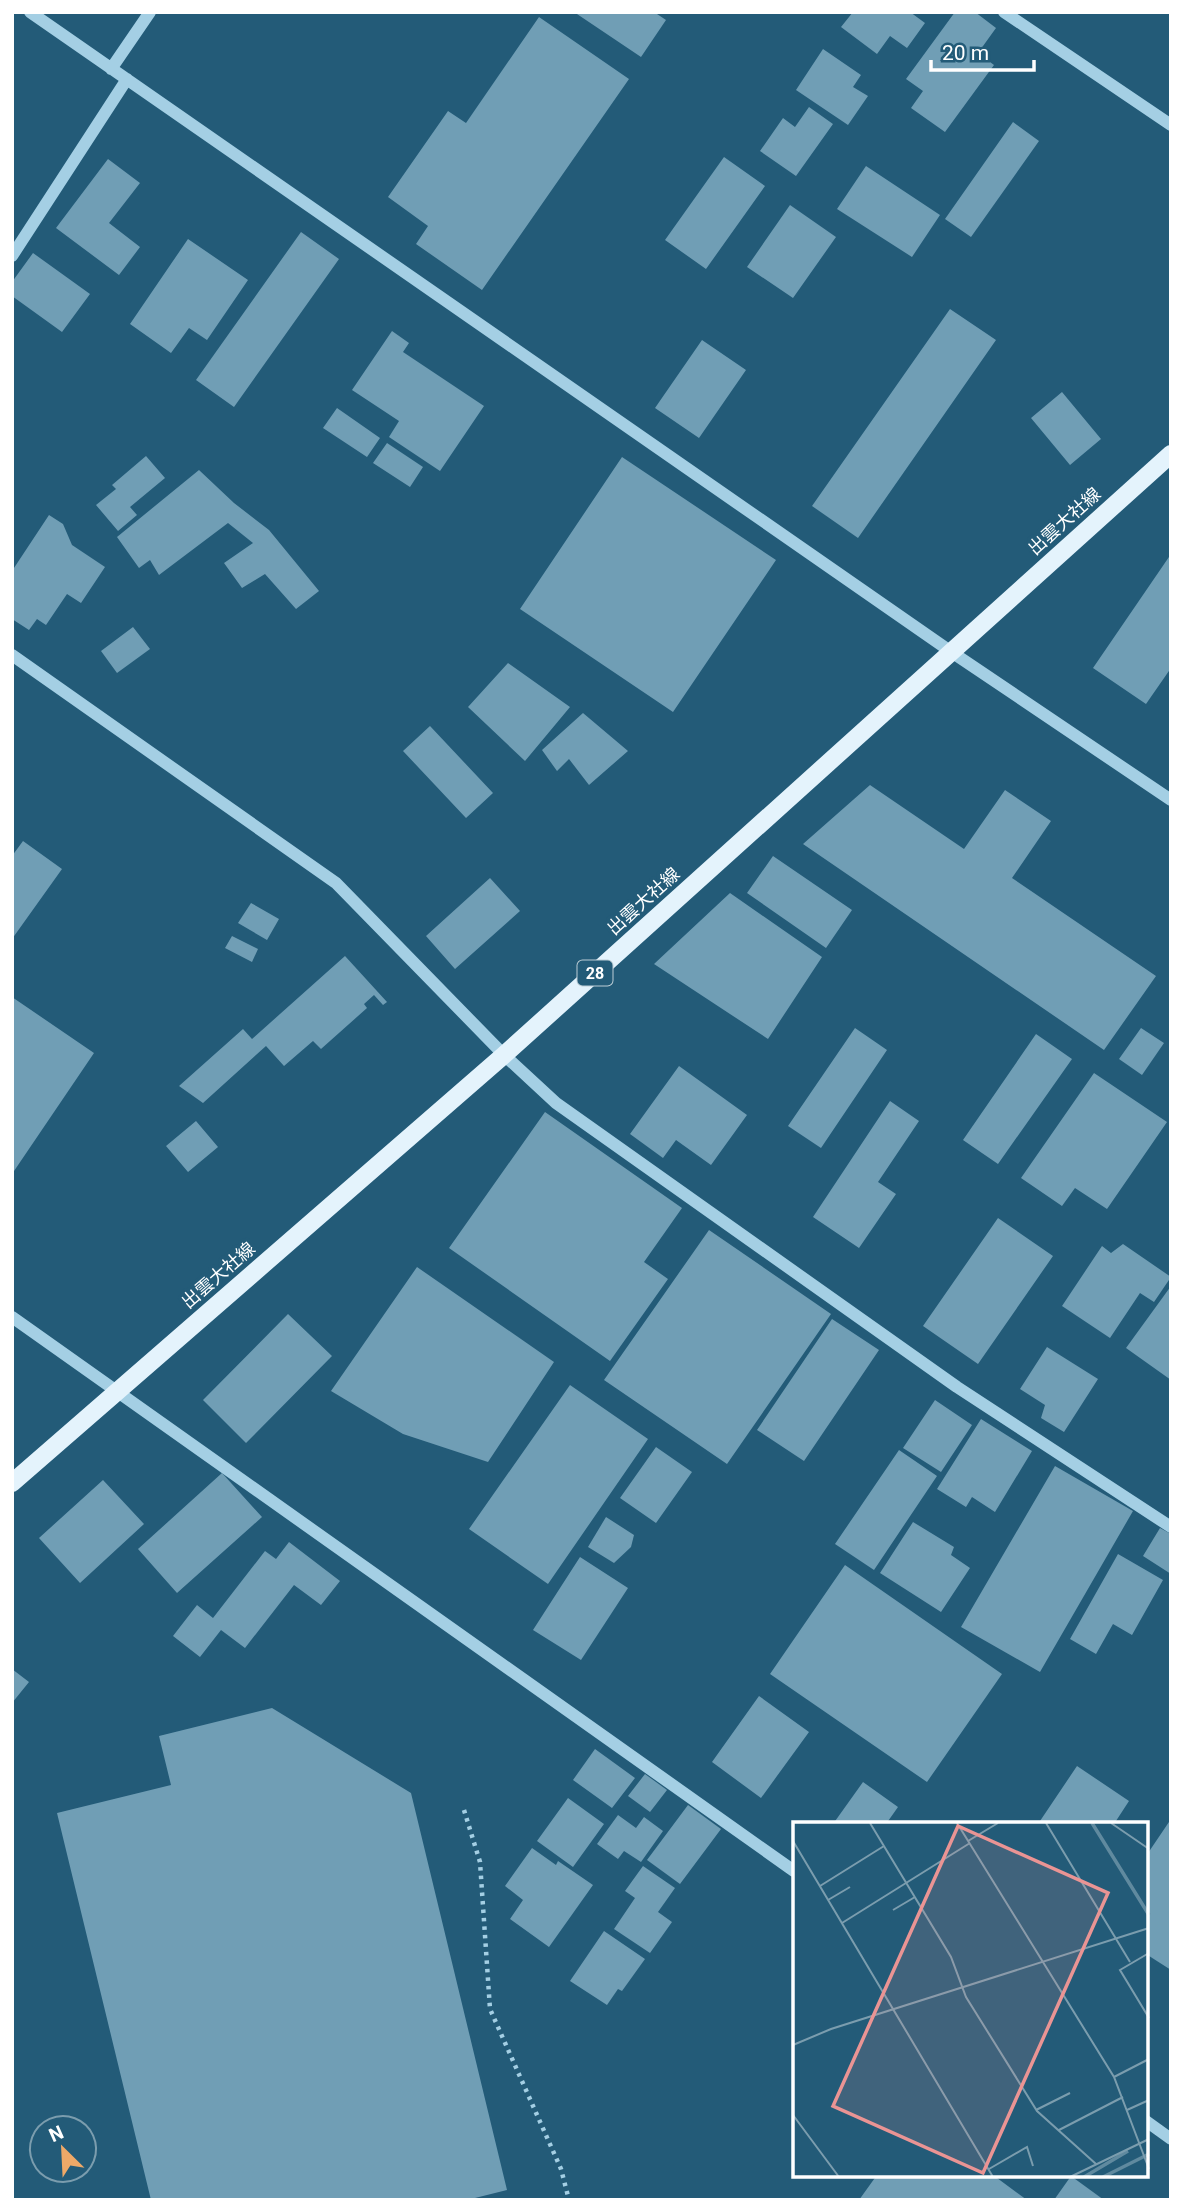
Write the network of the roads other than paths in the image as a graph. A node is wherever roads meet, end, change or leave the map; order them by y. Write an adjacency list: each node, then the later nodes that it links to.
1 (30, 12): 4 (street)
2 (150, 12): 4 (street)
3 (1003, 12): 6 (street)
4 (111, 69): 5 (street)
5 (127, 79): 7 (street); 9 (street)
6 (1171, 125)
7 (12, 256)
8 (1171, 454): 9 (main road, 出雲大社線 / 28)
9 (950, 651): 11 (street); 12 (main road, 出雲大社線 / 28)
10 (12, 654): 12 (street)
11 (1171, 800)
12 (504, 1055): 14 (main road, 出雲大社線 / 28); 16 (street)
13 (12, 1317): 14 (street)
14 (119, 1390): 15 (main road, 出雲大社線 / 28); 17 (street)
15 (12, 1483)
16 (1171, 1527)
17 (793, 1870)
18 (1148, 2122): 19 (street)
19 (1171, 2139)

